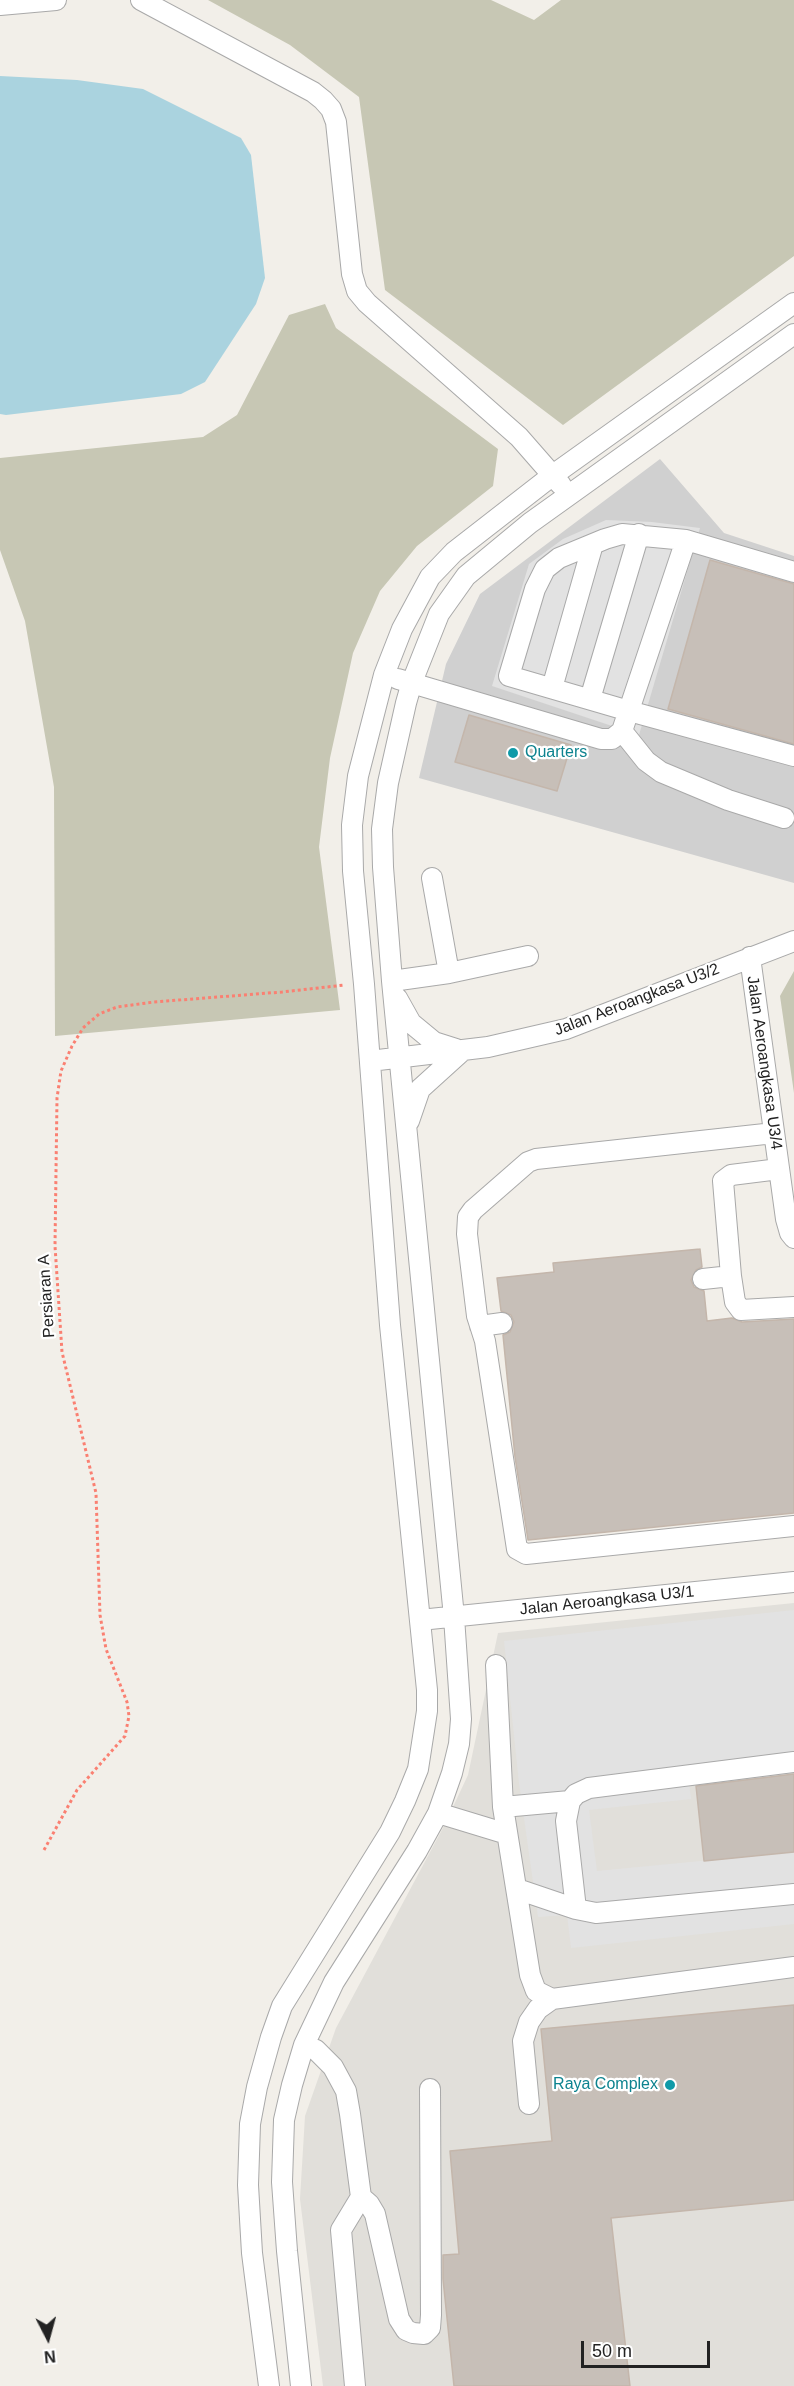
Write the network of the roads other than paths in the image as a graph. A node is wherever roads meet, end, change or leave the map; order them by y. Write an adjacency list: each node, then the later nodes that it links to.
1 (56, 0): 3 (street)
2 (141, 0): 6 (street)
3 (0, 5)
4 (794, 303): 6 (street)
5 (794, 334): 7 (street)
6 (553, 475): 7 (street); 12 (street)
7 (569, 495): 14 (street)
8 (639, 534): 9 (street); 10 (street); 16 (street)
9 (686, 540): 11 (street); 18 (street)
10 (593, 544): 13 (street); 15 (street)
11 (794, 572)
12 (384, 675): 14 (street); 30 (street)
13 (509, 676): 15 (street); 17 (street)
14 (411, 682): 17 (street); 27 (street)
15 (552, 688): 16 (street)
16 (590, 699): 18 (street)
17 (499, 708): 19 (street)
18 (629, 711): 19 (street); 20 (street)
19 (622, 731): 21 (street)
20 (794, 756)
21 (784, 818)
22 (432, 878): 26 (street)
23 (794, 941): 25 (street, Jalan Aeroangkasa U3/2)
24 (528, 956): 26 (street)
25 (750, 957): 28 (street, Jalan Aeroangkasa U3/2); 32 (street, Jalan Aeroangkasa U3/4)
26 (449, 973): 27 (street)
27 (392, 985): 28 (street); 29 (street)
28 (462, 1051): 29 (street, Jalan Aeroangkasa U3/2); 31 (street)
29 (400, 1058): 30 (street, Jalan Aeroangkasa U3/2); 31 (street)
30 (370, 1061): 43 (street)
31 (407, 1127): 42 (street)
32 (774, 1133): 33 (street, Jalan Aeroangkasa U3/4); 39 (street)
33 (779, 1169): 34 (street, Jalan Aeroangkasa U3/4); 35 (street)
34 (794, 1238)
35 (731, 1276): 36 (street); 37 (street)
36 (703, 1279)
37 (794, 1307)
38 (502, 1323): 39 (street)
39 (480, 1326): 40 (street)
40 (794, 1527)
41 (794, 1582): 42 (street, Jalan Aeroangkasa U3/1)
42 (454, 1617): 43 (street, Jalan Aeroangkasa U3/1); 48 (street)
43 (420, 1620): 59 (street)
44 (496, 1665): 47 (street)
45 (794, 1762): 46 (street)
46 (570, 1801): 47 (street); 52 (street)
47 (503, 1807): 49 (street)
48 (438, 1813): 49 (street); 55 (street)
49 (507, 1834): 50 (street)
50 (517, 1888): 52 (street); 54 (street)
51 (794, 1894): 52 (street)
52 (576, 1909)
53 (794, 1967): 54 (street)
54 (552, 1999): 57 (street)
55 (304, 2044): 58 (street); 60 (street)
56 (430, 2089): 58 (street)
57 (528, 2104)
58 (361, 2197): 61 (street)
59 (269, 2386)
60 (301, 2386)
61 (356, 2386)

